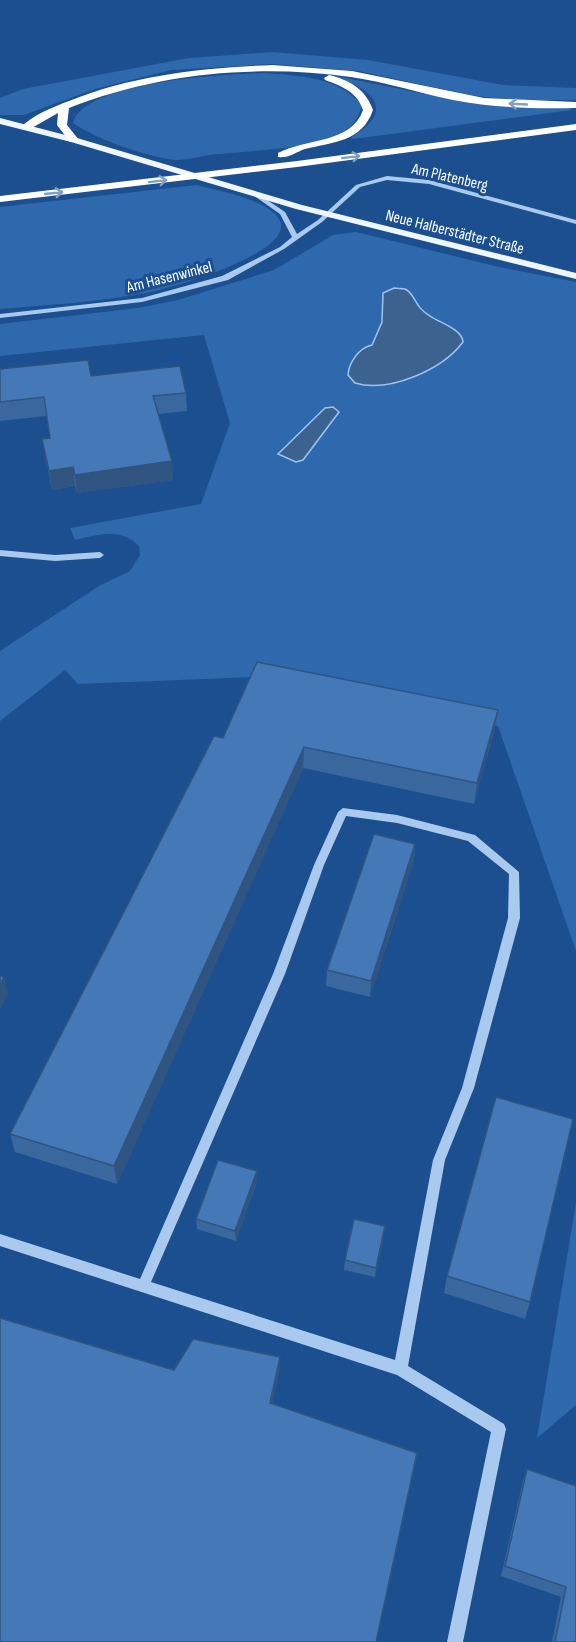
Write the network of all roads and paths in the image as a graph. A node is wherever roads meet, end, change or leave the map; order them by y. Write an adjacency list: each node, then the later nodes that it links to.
1 (298, 70): 2 (highway, one-way to 1); 3 (highway); 9 (highway)
2 (576, 105)
3 (64, 108): 7 (highway); 8 (highway)
4 (576, 116): 9 (highway)
5 (0, 121): 7 (main road, Neue Halberstädter Straße)
6 (576, 126): 12 (highway, one-way to 6)
7 (26, 127): 8 (main road, Neue Halberstädter Straße)
8 (74, 140): 11 (main road, Neue Halberstädter Straße)
9 (282, 155): 10 (highway)
10 (0, 187)
11 (252, 192): 13 (main road, Neue Halberstädter Straße); 15 (street)
12 (2, 200)
13 (328, 214): 14 (street, Am Platenberg); 15 (street, Am Hasenwinkel); 16 (main road, Neue Halberstädter Straße)
14 (576, 222)
15 (296, 238): 17 (street, Am Hasenwinkel)
16 (576, 276)
17 (0, 316)
18 (0, 553): 19 (street)
19 (100, 555)
20 (0, 1240): 21 (street)
21 (143, 1286): 22 (street); 22 (street)
22 (400, 1369): 23 (street)
23 (455, 1642)

